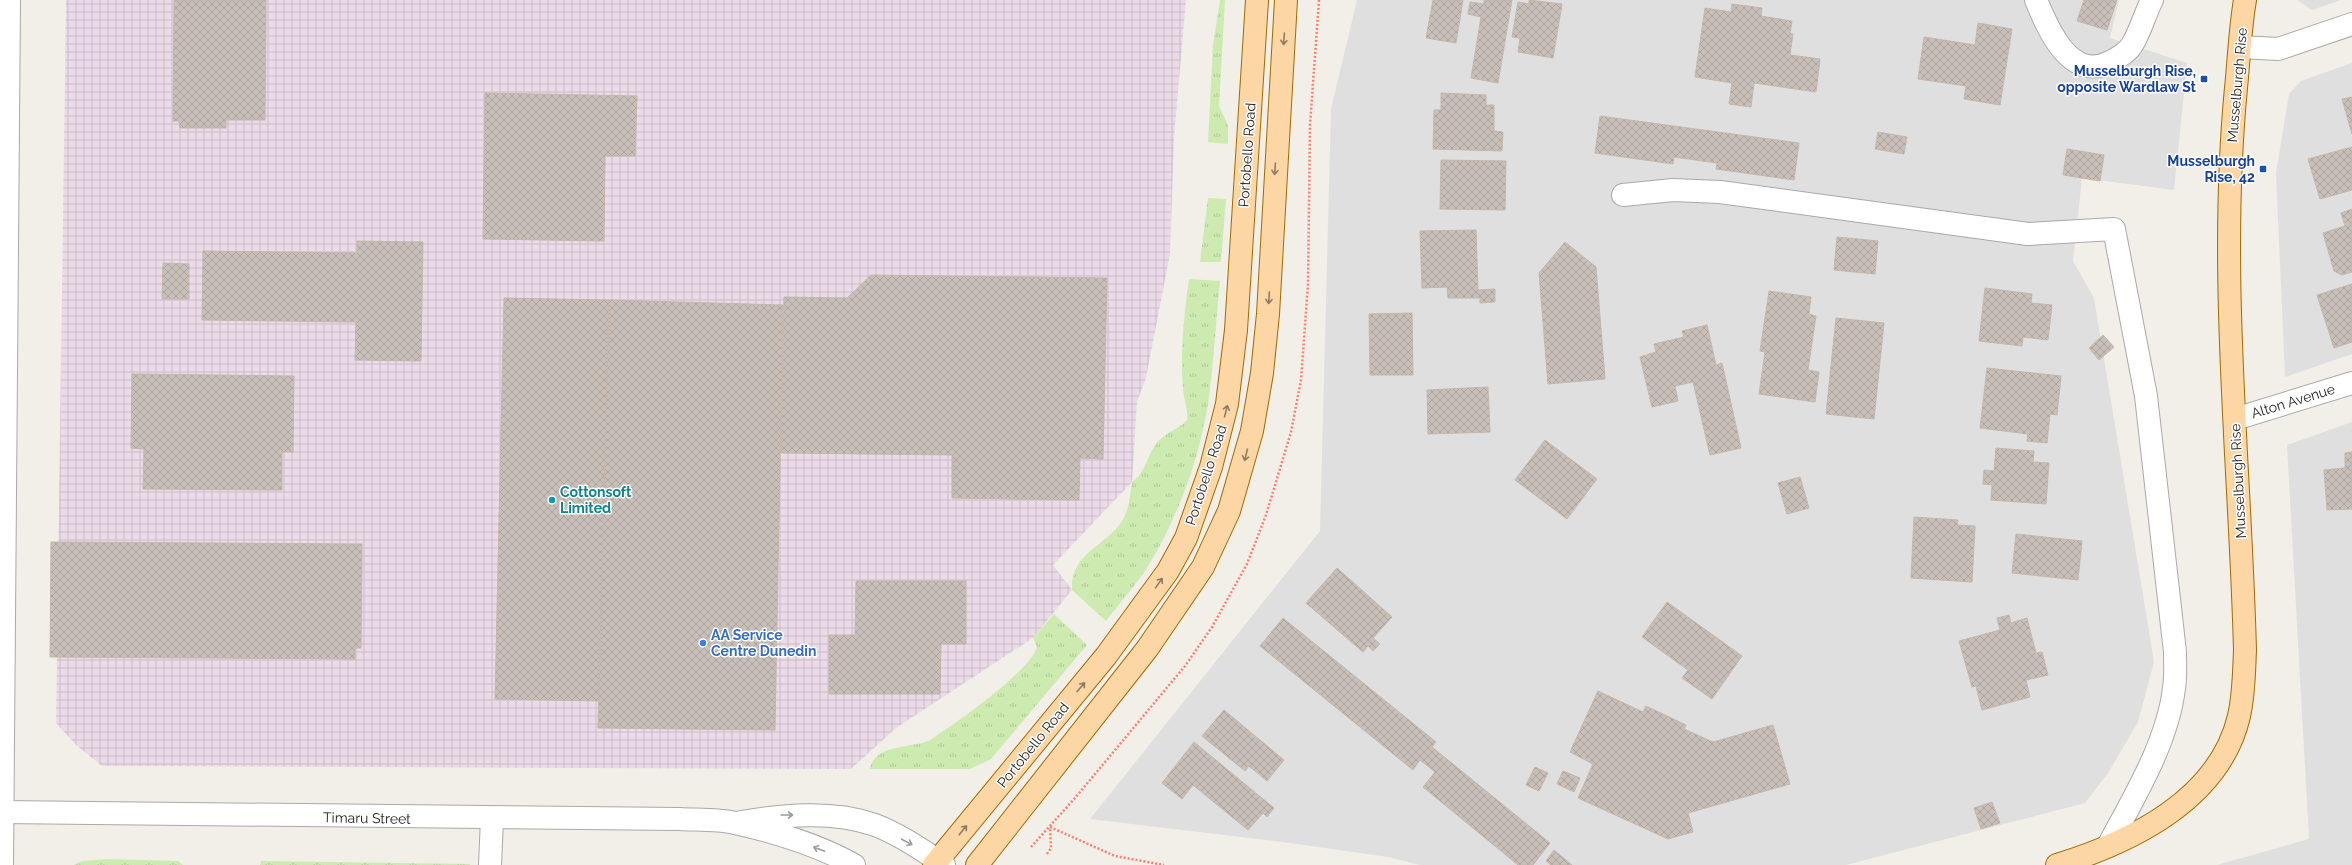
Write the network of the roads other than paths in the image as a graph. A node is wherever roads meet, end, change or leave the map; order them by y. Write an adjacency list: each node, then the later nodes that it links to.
1 (9, 0): 12 (street)
2 (1257, 0): 16 (main road, Portobello Road, one-way to 2)
3 (1286, 0): 20 (main road, Portobello Road, one-way to 20)
4 (2036, 0): 5 (street)
5 (2152, 0)
6 (2245, 0): 8 (main road, Musselburgh Rise)
7 (2352, 24): 8 (street)
8 (2240, 47): 11 (main road, Musselburgh Rise)
9 (1623, 195): 15 (street)
10 (2352, 383): 11 (street, Alton Avenue)
11 (2235, 419): 15 (main road, Musselburgh Rise)
12 (1, 812): 13 (street, Timaru Street); 17 (street)
13 (492, 819): 14 (street, Timaru Street); 18 (street)
14 (734, 823): 16 (street, Timaru Street, one-way to 16); 19 (street, Timaru Street, one-way to 14)
15 (2108, 846): 21 (main road, Musselburgh Rise)
16 (939, 864)
17 (2, 865)
18 (490, 865)
19 (854, 865)
20 (977, 865)
21 (2057, 865)

